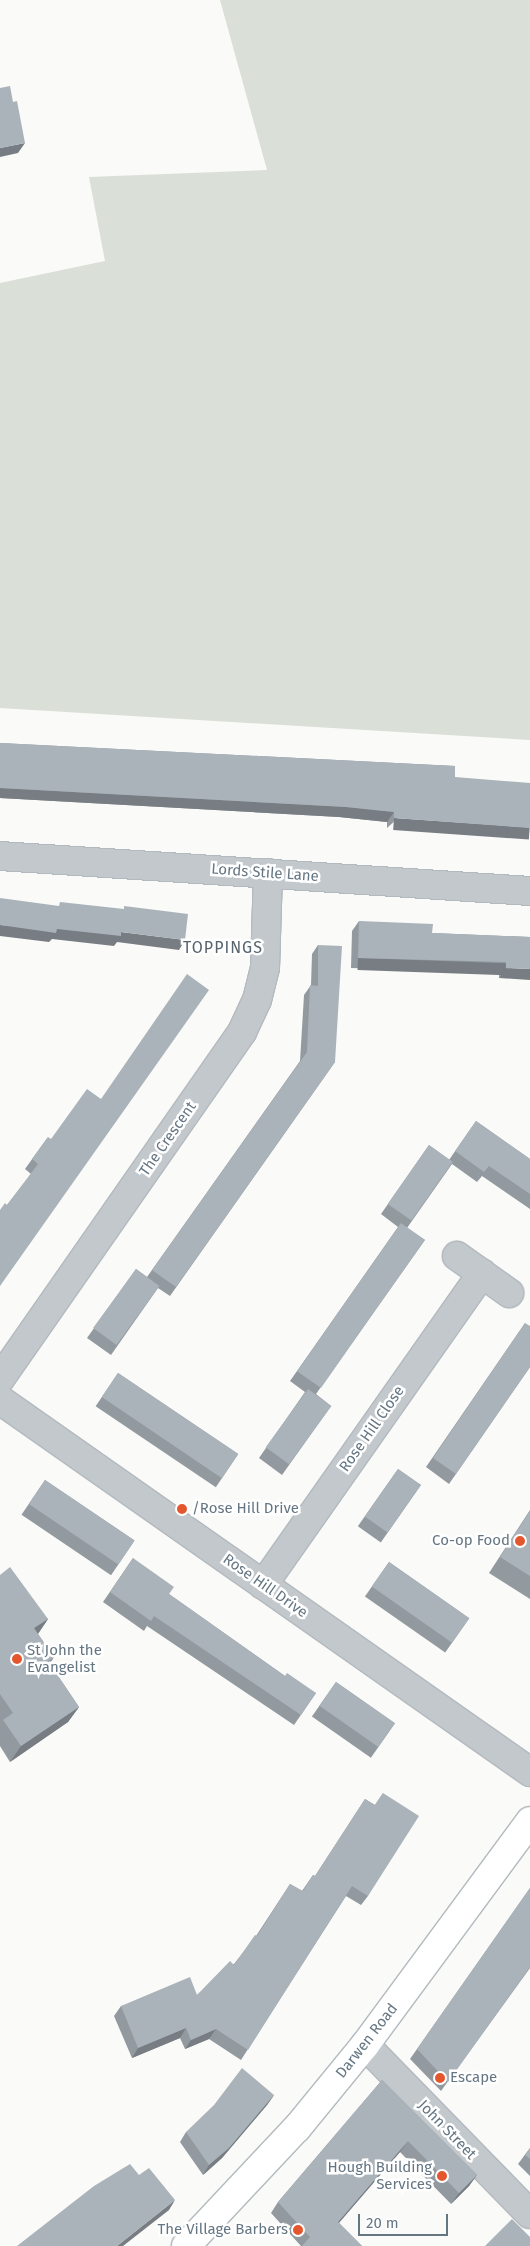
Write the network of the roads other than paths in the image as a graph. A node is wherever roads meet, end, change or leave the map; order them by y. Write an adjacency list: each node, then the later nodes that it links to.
1 (0, 856): 2 (street, Lords Stile Lane)
2 (268, 873): 3 (street, Lords Stile Lane); 7 (street, The Crescent)
3 (530, 891)
4 (457, 1256): 5 (street)
5 (482, 1273): 6 (street); 9 (street, Rose Hill Close)
6 (510, 1293)
7 (0, 1379)
8 (0, 1400): 9 (street, Rose Hill Drive)
9 (263, 1585): 10 (street, Rose Hill Drive)
10 (530, 1772)
11 (530, 1821): 12 (main road, Darwen Road)
12 (365, 2045): 13 (street, John Street); 14 (main road, Darwen Road)
13 (530, 2214)
14 (186, 2246)

